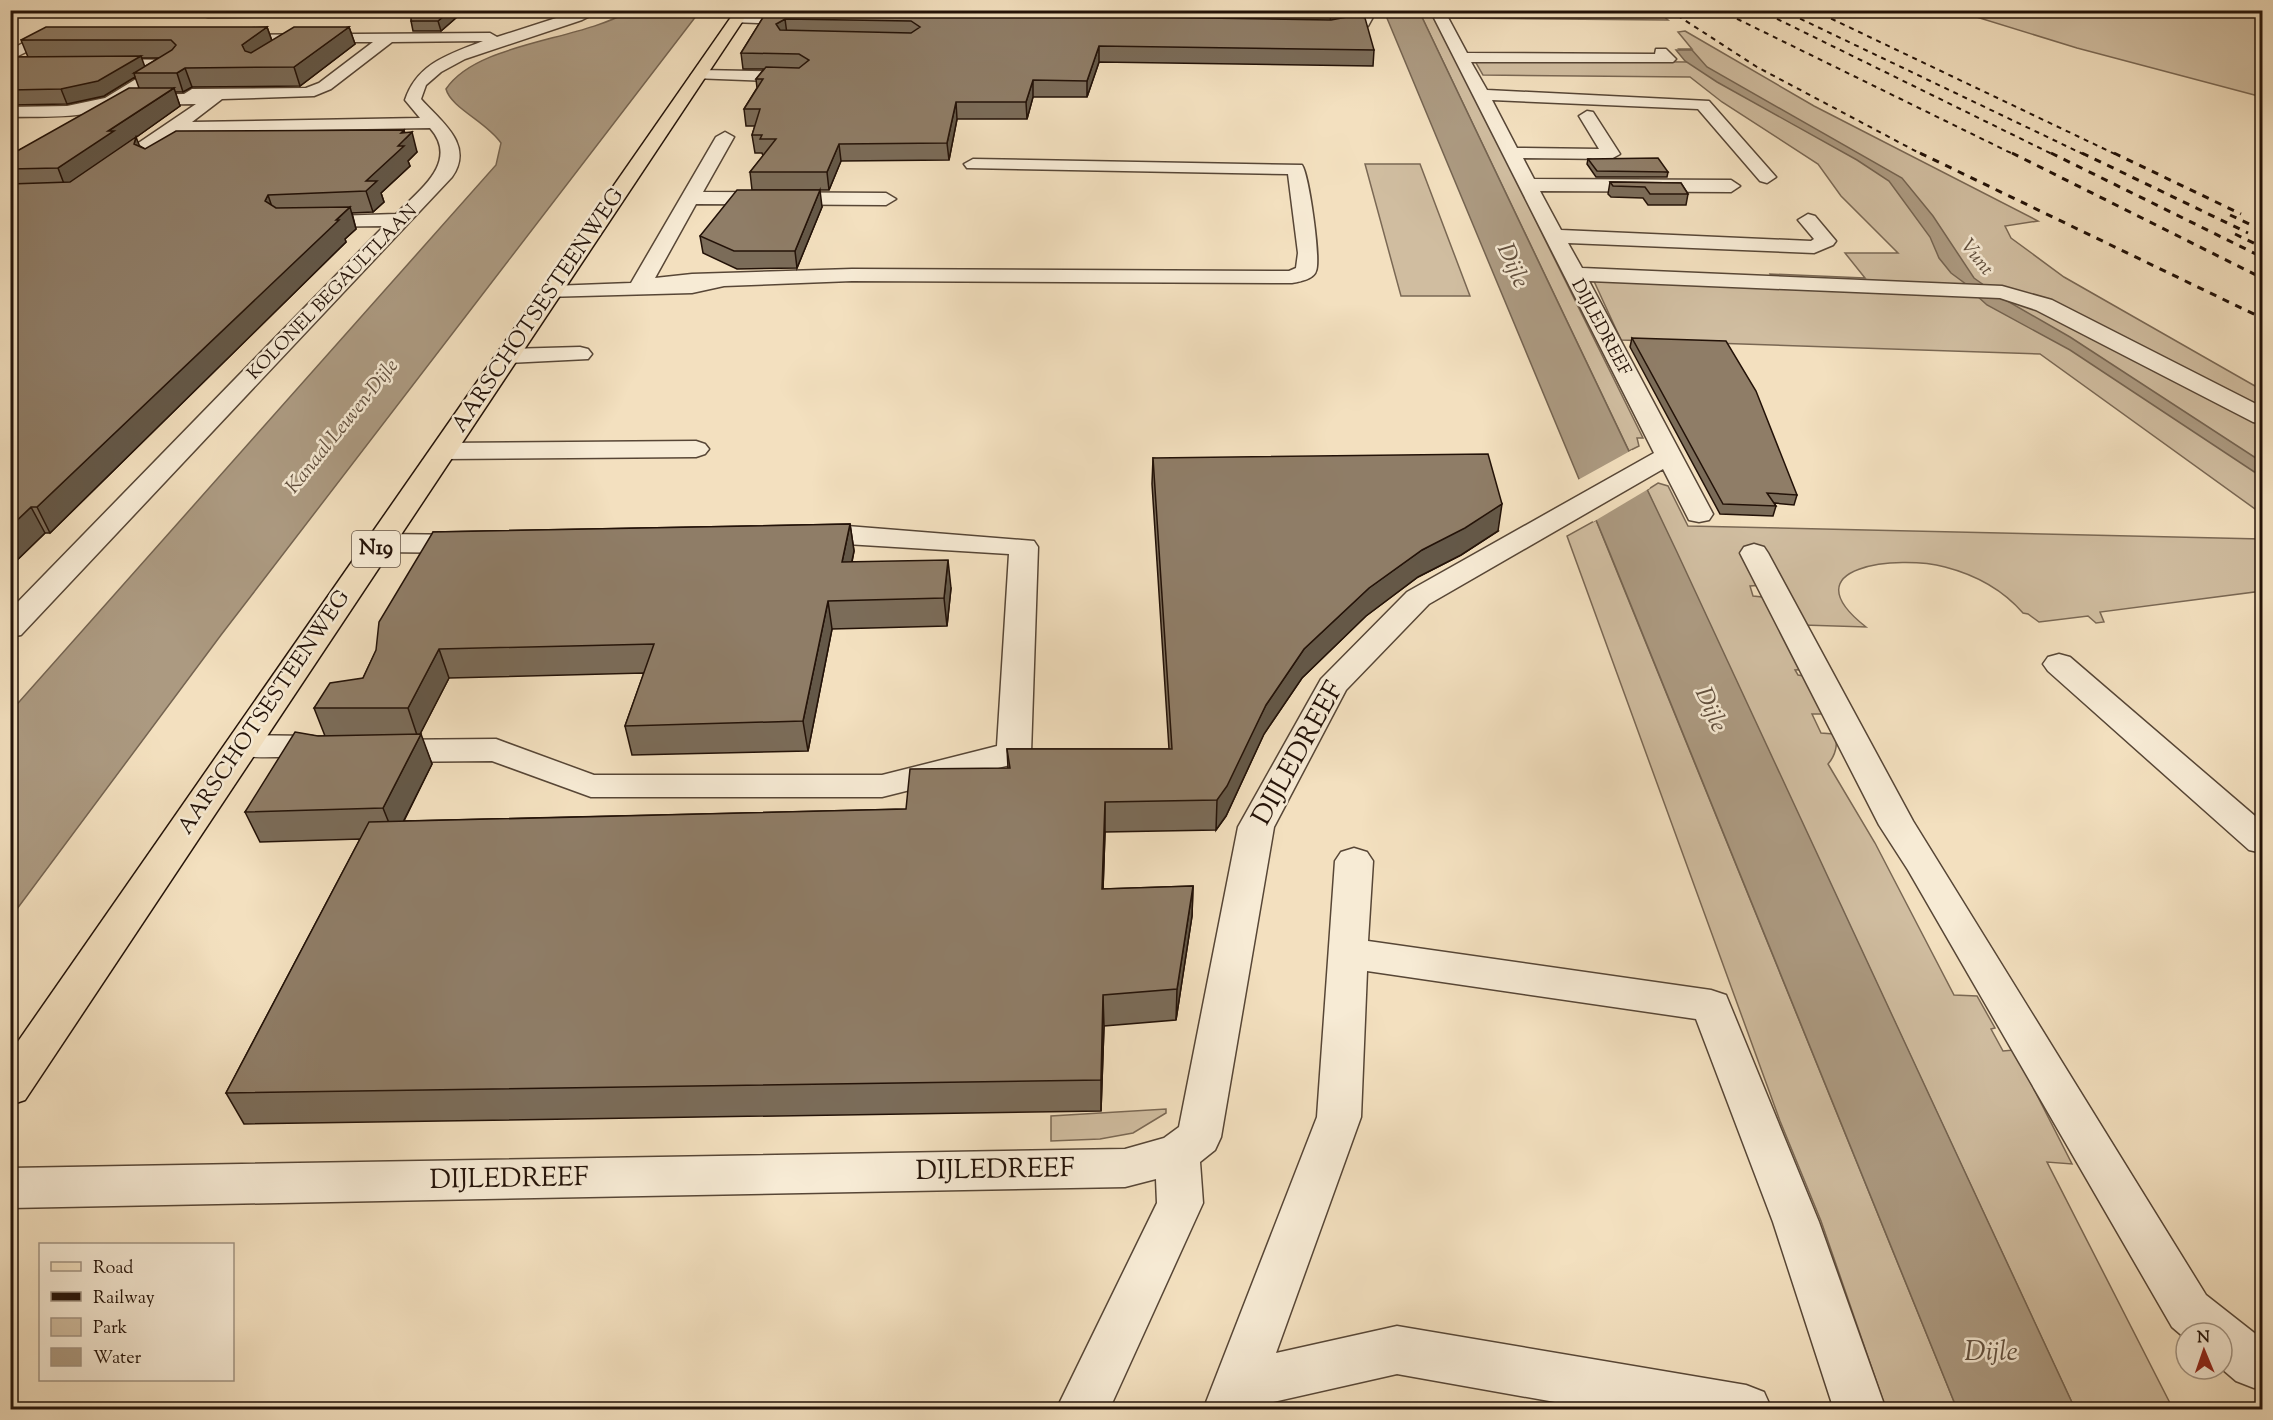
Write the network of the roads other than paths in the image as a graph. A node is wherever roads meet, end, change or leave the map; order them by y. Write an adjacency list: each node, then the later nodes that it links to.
1 (596, 10): 17 (street)
2 (1363, 10): 10 (street)
3 (1437, 10): 21 (street, DIJLEDREEF)
4 (310, 11): 5 (street); 7 (street)
5 (208, 13)
6 (412, 16): 7 (street)
7 (455, 16): 12 (street)
8 (821, 21): 9 (street)
9 (737, 27): 25 (main road, AARSCHOTSESTEENWEG / N19)
10 (1306, 28)
11 (78, 37): 22 (street)
12 (450, 37): 15 (street); 17 (street)
13 (295, 38): 14 (street); 16 (street); 20 (street)
14 (341, 38): 15 (street); 19 (street)
15 (388, 38): 27 (street)
16 (206, 39)
17 (509, 39): 33 (street)
18 (1661, 52): 21 (street)
19 (317, 56)
20 (267, 57)
21 (1461, 57): 28 (street, DIJLEDREEF)
22 (14, 62)
23 (80, 64): 27 (street)
24 (746, 65): 25 (street)
25 (703, 70): 26 (street); 50 (main road, AARSCHOTSESTEENWEG / N19)
26 (801, 76)
27 (121, 94): 29 (street)
28 (1482, 95): 35 (street, DIJLEDREEF); 37 (street)
29 (10, 112)
30 (1587, 116): 35 (street)
31 (27, 130): 32 (street)
32 (166, 131): 33 (street); 38 (street)
33 (442, 132): 41 (street); 44 (street, KOLONEL BEGAULTLAAN)
34 (725, 137): 42 (street)
35 (1510, 153): 39 (street, DIJLEDREEF)
36 (973, 164): 49 (street)
37 (1767, 177)
38 (92, 183)
39 (1526, 185): 40 (street); 47 (street, DIJLEDREEF)
40 (1731, 186)
41 (112, 190)
42 (690, 198): 43 (street); 49 (street)
43 (886, 199)
44 (403, 220): 46 (street); 62 (street, KOLONEL BEGAULTLAAN)
45 (1808, 220): 47 (street)
46 (295, 221)
47 (1552, 236): 48 (street, DIJLEDREEF)
48 (1572, 274): 53 (street); 56 (street, DIJLEDREEF)
49 (638, 289): 50 (street)
50 (552, 292): 52 (main road, AARSCHOTSESTEENWEG / N19)
51 (580, 354): 52 (street)
52 (508, 356): 55 (main road, AARSCHOTSESTEENWEG / N19)
53 (2262, 417)
54 (696, 449): 55 (street)
55 (443, 451): 59 (main road, AARSCHOTSESTEENWEG / N19)
56 (1671, 464): 57 (street, DIJLEDREEF); 69 (street, DIJLEDREEF)
57 (1699, 514)
58 (775, 535): 64 (street)
59 (380, 543): 60 (street); 64 (main road, AARSCHOTSESTEENWEG / N19)
60 (502, 543)
61 (1754, 554): 71 (street)
62 (10, 628)
63 (2059, 664): 65 (street)
64 (242, 746): 68 (main road, AARSCHOTSESTEENWEG / N19)
65 (2262, 841)
66 (1354, 861): 67 (street)
67 (1348, 953): 72 (street); 75 (street)
68 (10, 1088)
69 (1177, 1154): 70 (street, DIJLEDREEF); 73 (street)
70 (10, 1188)
71 (2202, 1321)
72 (1234, 1398): 74 (street)
73 (1082, 1410)
74 (1746, 1410)
75 (1860, 1410)

